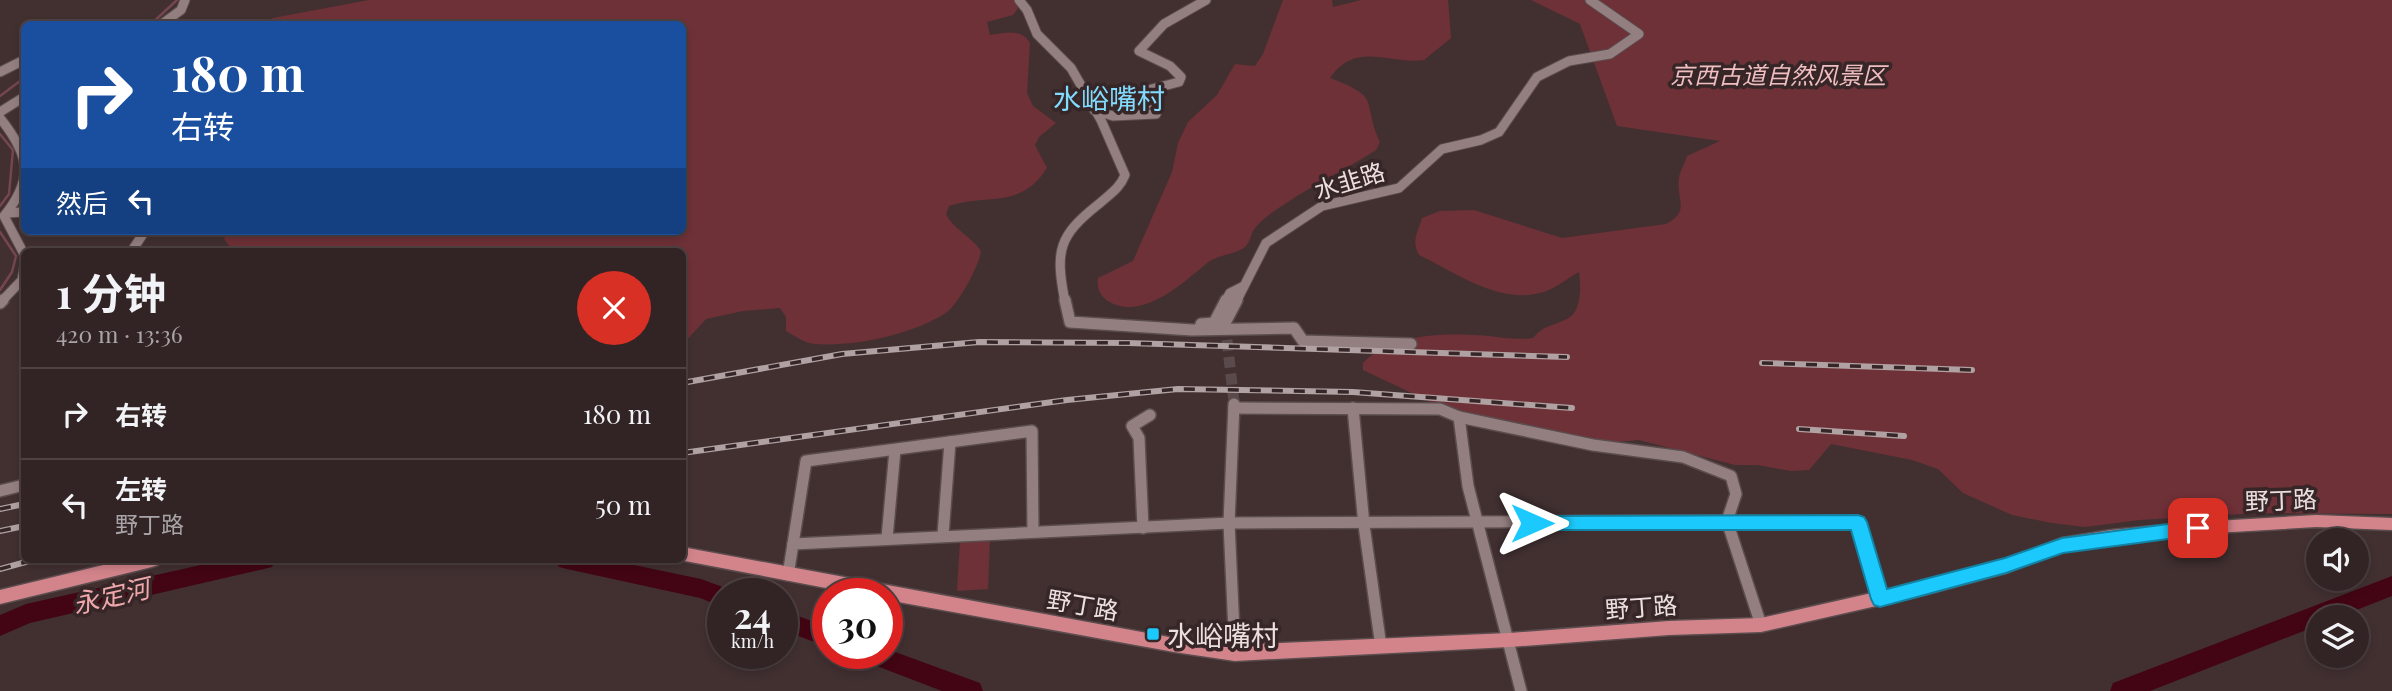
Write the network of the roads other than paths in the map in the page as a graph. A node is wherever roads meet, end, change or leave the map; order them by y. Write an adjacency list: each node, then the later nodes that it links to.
1 (185, 0): 5 (street)
2 (1019, 0): 9 (street)
3 (1206, 0): 9 (street)
4 (1590, 0): 18 (street, 水韭路)
5 (166, 21)
6 (21, 62): 7 (street)
7 (0, 72)
8 (21, 99): 10 (street)
9 (1094, 110): 21 (street)
10 (0, 112)
11 (0, 118): 12 (street)
12 (21, 152)
13 (21, 196): 15 (street)
14 (21, 212): 15 (street)
15 (7, 213): 16 (street)
16 (21, 248)
17 (21, 281): 19 (street)
18 (1244, 286): 20 (street, 水韭路); 21 (street)
19 (0, 303)
20 (1225, 323)
21 (1163, 327): 22 (street)
22 (1411, 344)
23 (1353, 408): 25 (street); 31 (street); 34 (street)
24 (1150, 415): 35 (street)
25 (1459, 417): 30 (street); 32 (street)
26 (950, 442): 27 (street); 36 (street); 37 (street)
27 (895, 450): 38 (street); 39 (street)
28 (21, 486): 29 (street)
29 (0, 491)
30 (1727, 521): 32 (street); 46 (street); 47 (street)
31 (1229, 523): 34 (street); 35 (street); 50 (street)
32 (1477, 523): 34 (street); 48 (street)
33 (2392, 524): 46 (main road, 野丁路)
34 (1364, 525): 49 (street)
35 (1143, 528): 36 (street)
36 (1033, 532): 37 (street)
37 (943, 536): 38 (street)
38 (887, 538): 39 (street)
39 (793, 544): 42 (street)
40 (686, 555): 42 (main road, 野丁路)
41 (140, 563): 45 (main road)
42 (788, 575): 43 (main road, 野丁路)
43 (812, 579)
44 (903, 596): 50 (main road, 野丁路)
45 (0, 597)
46 (1880, 599): 47 (main road, 野丁路)
47 (1761, 625): 48 (main road, 野丁路)
48 (1509, 644): 49 (main road, 野丁路); 51 (street)
49 (1381, 647): 50 (main road, 野丁路)
50 (1235, 653)
51 (1521, 691)

